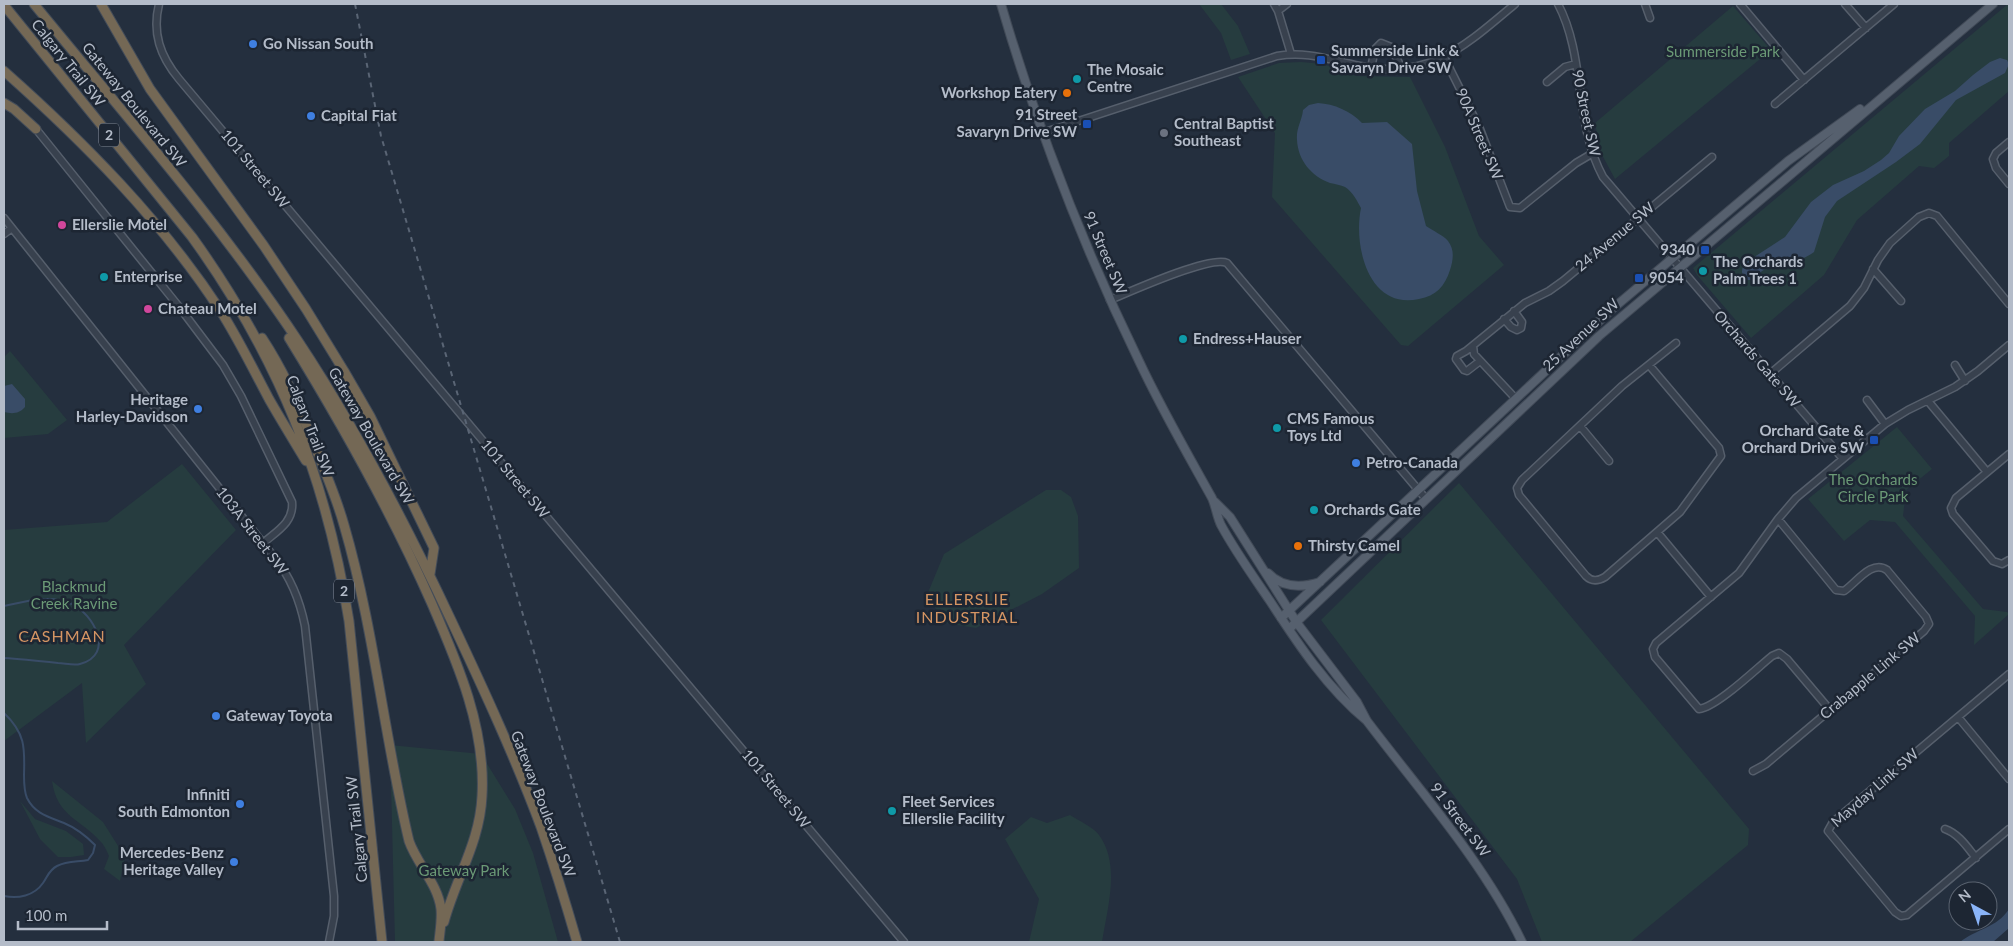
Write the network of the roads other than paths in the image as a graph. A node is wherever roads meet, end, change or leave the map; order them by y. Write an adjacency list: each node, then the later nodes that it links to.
1 (34, 4): 46 (highway, Gateway Boulevard SW / 2)
2 (101, 4): 75 (highway)
3 (158, 4): 94 (street, 101 Street SW)
4 (1001, 4): 30 (main road, 91 Street SW)
5 (1274, 4): 15 (street)
6 (1287, 4): 15 (street)
7 (1515, 4): 19 (street)
8 (1558, 4): 20 (street, 90 Street SW)
9 (1645, 4): 16 (street)
10 (1740, 4): 25 (street)
11 (1845, 4): 17 (street)
12 (1894, 4): 17 (street)
13 (1993, 4): 24 (main road, 25 Avenue SW)
14 (4, 5): 40 (highway, Calgary Trail SW / 2)
15 (1278, 11): 18 (street)
16 (1650, 18)
17 (1866, 28): 25 (street)
18 (1291, 54): 21 (street); 30 (street)
19 (1444, 57): 22 (street); 32 (street, 90A Street SW)
20 (1576, 64): 26 (street); 32 (street, 90 Street SW)
21 (1372, 68): 22 (street); 22 (street)
22 (1402, 69)
23 (4, 71): 66 (highway)
24 (1906, 76): 39 (main road, 25 Avenue SW); 41 (main road, 25 Avenue SW)
25 (1804, 80): 28 (street)
26 (1547, 82)
27 (4, 103): 29 (highway)
28 (1775, 104)
29 (36, 129): 72 (street)
30 (1042, 133): 43 (main road, 91 Street SW)
31 (2009, 142): 34 (street)
32 (1593, 153): 36 (street, 90 Street SW)
33 (1712, 157): 36 (street, 24 Avenue SW)
34 (2009, 184)
35 (4, 218): 37 (street, 103A Street SW)
36 (1637, 218): 39 (street, 90 Street SW); 47 (street, 24 Avenue SW)
37 (12, 228): 38 (street); 72 (street, 103A Street SW)
38 (4, 234)
39 (1671, 258): 41 (street, Orchards Gate SW); 57 (main road, 25 Avenue SW)
40 (213, 266): 46 (highway); 66 (highway, Calgary Trail SW / 2)
41 (1678, 267): 55 (street, Orchards Gate SW); 68 (main road, 25 Avenue SW)
42 (1873, 269): 44 (street); 45 (street); 55 (street)
43 (1110, 300): 67 (street); 69 (main road, 91 Street SW)
44 (1902, 302)
45 (2009, 304)
46 (276, 309): 75 (highway, Gateway Boulevard SW / 2)
47 (1514, 311): 48 (street, 24 Avenue SW); 48 (street)
48 (1504, 319): 51 (street, 24 Avenue SW)
49 (1676, 343): 53 (street)
50 (2009, 345): 56 (street)
51 (1473, 346): 52 (street); 52 (street, 24 Avenue SW)
52 (1480, 361): 57 (street)
53 (1649, 365): 61 (street); 71 (street)
54 (1955, 365): 56 (street)
55 (1770, 374): 63 (street, Orchards Gate SW)
56 (1965, 381): 59 (street)
57 (1516, 399): 67 (main road, 25 Avenue SW)
58 (1867, 400): 60 (street)
59 (1928, 401): 60 (street); 65 (street)
60 (1885, 424): 63 (street)
61 (1580, 426): 64 (street); 71 (street)
62 (2009, 454): 65 (street)
63 (1843, 459): 70 (street)
64 (1610, 461)
65 (1987, 472): 73 (street)
66 (317, 478): 92 (highway, Calgary Trail SW / 2)
67 (1419, 490): 68 (street); 76 (main road, 25 Avenue SW)
68 (1426, 498): 80 (main road, 25 Avenue SW)
69 (1213, 501): 74 (main road, 91 Street SW); 79 (main road, 91 Street SW)
70 (1778, 519): 77 (street); 83 (street, Crabapple Link SW)
71 (1657, 532): 77 (street)
72 (264, 543): 91 (street, 103A Street SW)
73 (2009, 560)
74 (1258, 562): 76 (main road); 78 (main road, 91 Street SW)
75 (430, 574): 93 (highway, Gateway Boulevard SW / 2)
76 (1322, 581): 78 (main road, 25 Avenue SW)
77 (1711, 597): 83 (street)
78 (1290, 612): 79 (main road, 25 Avenue SW); 80 (main road, 91 Street SW)
79 (1281, 618): 81 (main road, 91 Street SW)
80 (1297, 622): 81 (main road, 25 Avenue SW); 85 (main road, 91 Street SW)
81 (1289, 629): 85 (main road, 91 Street SW)
82 (2009, 674): 84 (street, Mayday Link SW)
83 (1830, 710): 86 (street, Crabapple Link SW)
84 (1958, 717): 87 (street); 90 (street, Mayday Link SW)
85 (1367, 721): 95 (main road, 91 Street SW)
86 (1753, 771)
87 (2009, 779)
88 (1945, 829): 90 (street)
89 (2009, 830): 90 (street)
90 (1976, 858)
91 (329, 942)
92 (382, 942)
93 (577, 942)
94 (904, 942)
95 (1522, 942)

